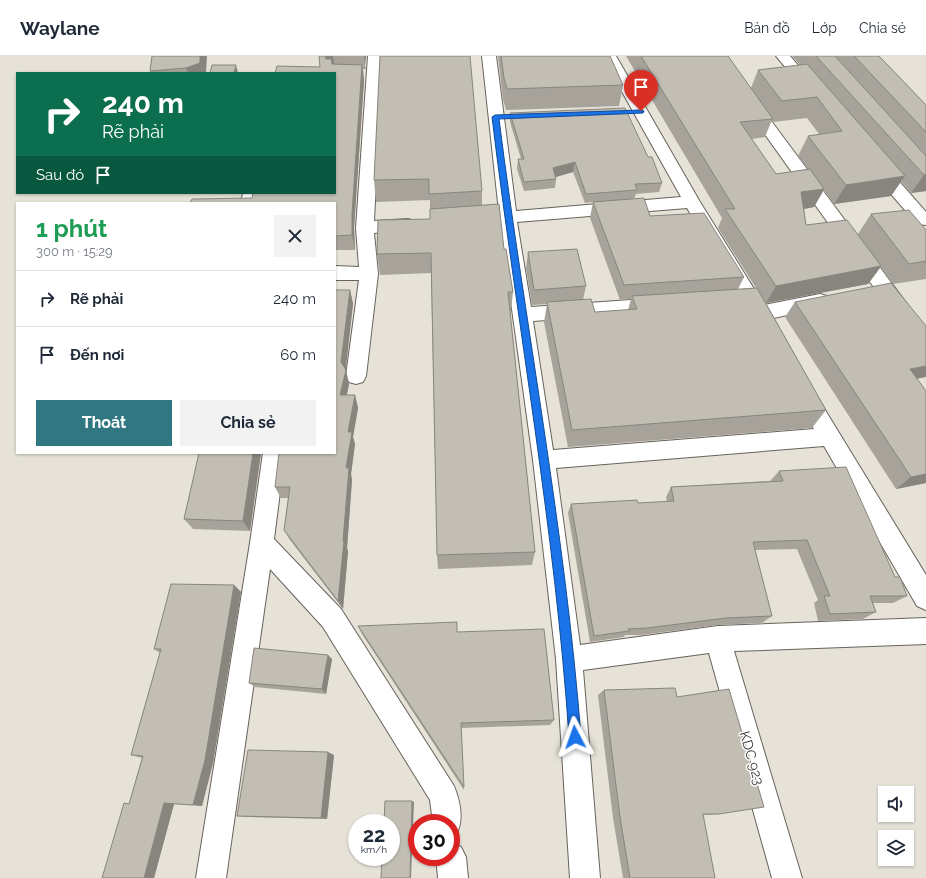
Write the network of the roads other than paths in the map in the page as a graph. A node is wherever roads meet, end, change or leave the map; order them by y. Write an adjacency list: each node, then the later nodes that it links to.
1 (374, 56): 13 (street)
2 (489, 56): 9 (street)
3 (609, 56): 8 (street)
4 (716, 56): 21 (street)
5 (783, 56): 6 (street)
6 (819, 98)
7 (866, 153): 11 (street)
8 (692, 202): 9 (street); 19 (street)
9 (508, 218): 10 (street); 20 (street)
10 (476, 220)
11 (923, 220)
12 (420, 224): 13 (street)
13 (365, 228): 15 (street)
14 (336, 273): 15 (street)
15 (369, 274): 23 (street)
16 (838, 298): 19 (street)
17 (728, 300): 19 (street)
18 (672, 304): 20 (street)
19 (759, 313)
20 (522, 315): 26 (street)
21 (907, 318)
22 (794, 375): 24 (street)
23 (356, 376)
24 (829, 437): 26 (street); 28 (street)
25 (274, 454): 27 (street)
26 (544, 460): 31 (street)
27 (262, 543): 32 (street); 34 (street)
28 (926, 598)
29 (926, 631): 30 (street)
30 (718, 639): 31 (street); 37 (street, KDC 923)
31 (569, 659): 36 (street)
32 (446, 814)
33 (451, 866): 35 (street)
34 (211, 878)
35 (453, 878)
36 (585, 878)
37 (786, 878)

